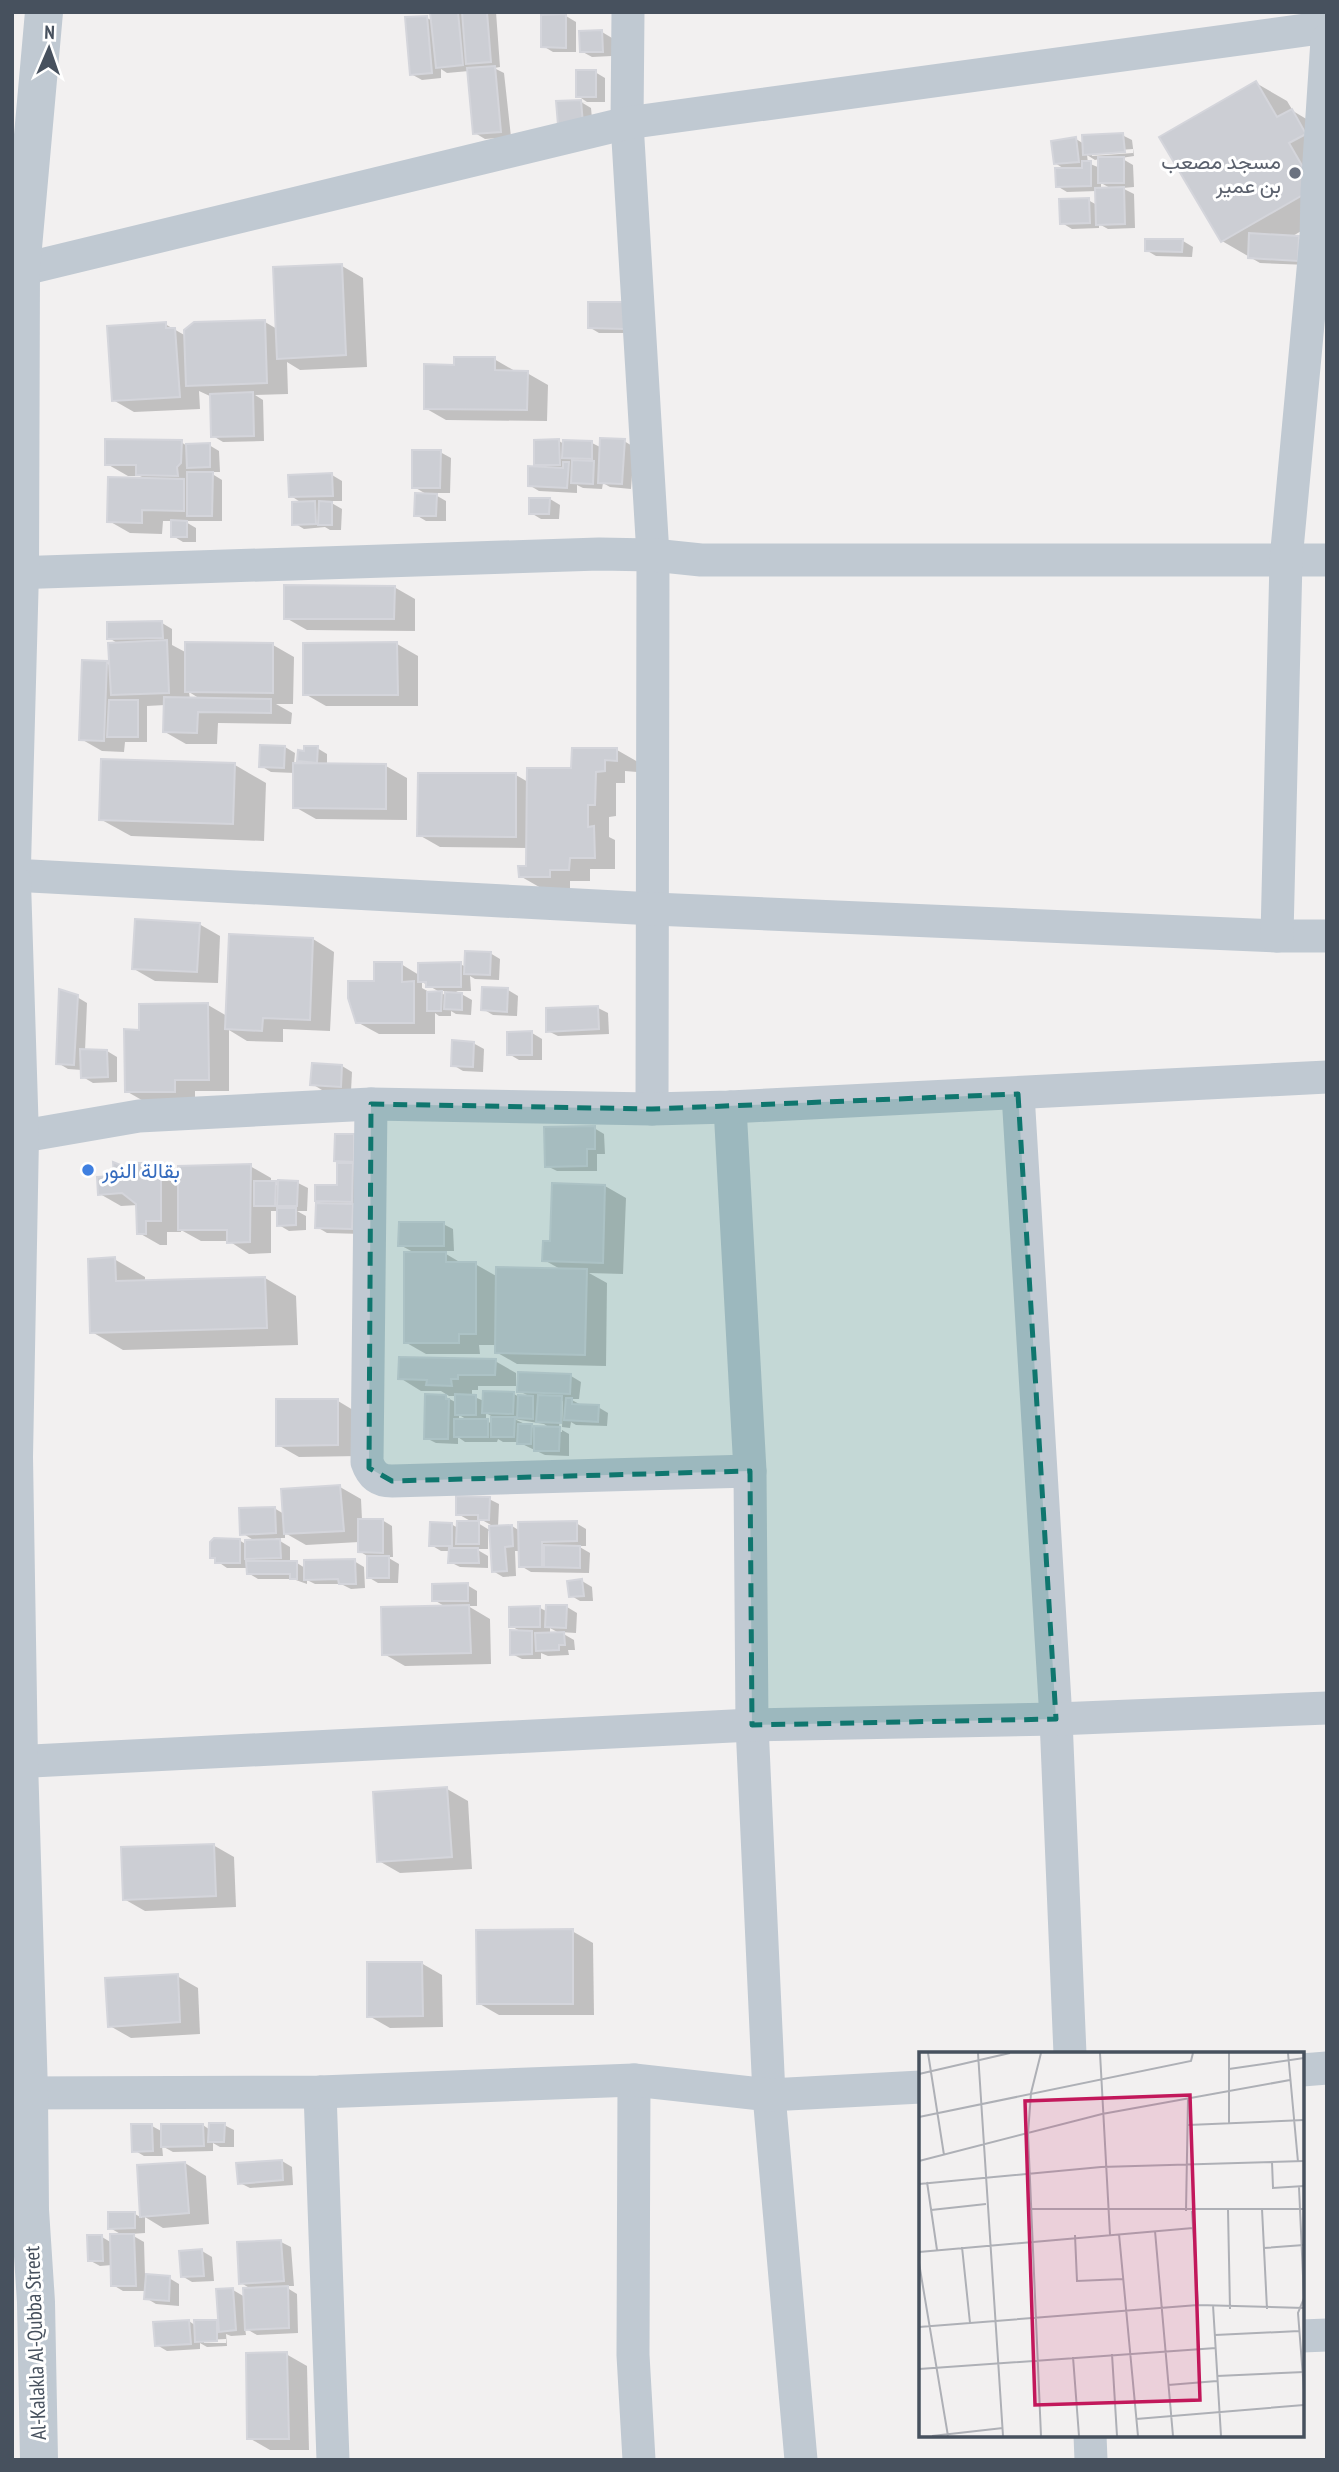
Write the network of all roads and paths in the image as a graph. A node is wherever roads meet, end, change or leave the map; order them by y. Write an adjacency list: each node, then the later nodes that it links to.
1 (44, 12): 7 (street)
2 (628, 12): 5 (street)
3 (1327, 27): 5 (street)
4 (1327, 40): 6 (street)
5 (627, 123): 7 (street); 8 (street)
6 (1321, 239): 9 (street)
7 (17, 271): 11 (street)
8 (653, 555): 9 (street); 11 (street); 15 (street)
9 (1286, 560): 10 (street); 16 (street)
10 (1327, 560)
11 (16, 573): 12 (street)
12 (12, 866)
13 (12, 875): 15 (street)
14 (12, 882): 23 (street, Al-Kalakla Al-Qubba Street)
15 (654, 909): 16 (street); 22 (street)
16 (1277, 936): 17 (street)
17 (1327, 936)
18 (1327, 1077): 19 (street)
19 (1018, 1094): 21 (street); 26 (street)
20 (371, 1104): 22 (street); 23 (street); 24 (street)
21 (730, 1107): 22 (street); 24 (street)
22 (652, 1109)
23 (16, 1137): 28 (street, Al-Kalakla Al-Qubba Street)
24 (750, 1471): 27 (street)
25 (1327, 1708): 26 (street)
26 (1056, 1719): 27 (street); 29 (street)
27 (752, 1725): 28 (street); 36 (street)
28 (16, 1762): 34 (street, Al-Kalakla Al-Qubba Street)
29 (1070, 2052)
30 (1327, 2068): 31 (street)
31 (1304, 2070)
32 (634, 2080): 35 (street); 36 (street); 42 (street)
33 (919, 2087): 36 (street)
34 (21, 2092): 35 (street); 40 (street, Al-Kalakla Al-Qubba Street)
35 (320, 2092): 41 (street)
36 (769, 2095): 43 (street)
37 (1327, 2335): 38 (street)
38 (1304, 2336)
39 (1090, 2437): 44 (street)
40 (39, 2460)
41 (333, 2460)
42 (639, 2460)
43 (801, 2460)
44 (1091, 2460)

